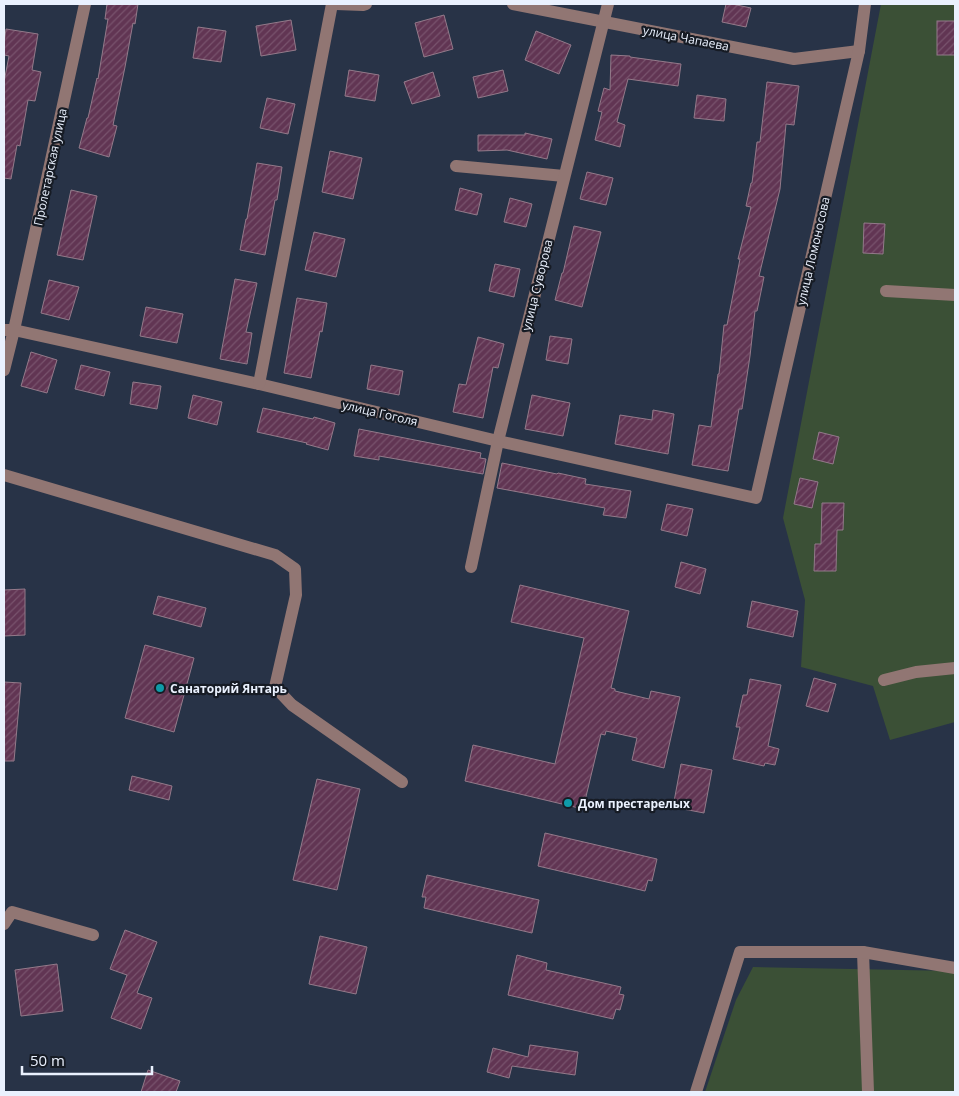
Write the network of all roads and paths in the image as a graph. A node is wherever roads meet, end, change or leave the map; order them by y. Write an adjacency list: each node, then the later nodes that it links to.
1 (85, 4): 14 (street, Пролетарская улица)
2 (332, 4): 16 (street)
3 (336, 4): 4 (street)
4 (366, 4)
5 (513, 4): 8 (street, улица Чапаева)
6 (608, 4): 8 (street, улица Суворова)
7 (866, 4): 9 (street, улица Ломоносова)
8 (603, 21): 9 (street, улица Чапаева); 11 (street, улица Суворова)
9 (859, 51): 19 (street, улица Ломоносова)
10 (456, 166): 11 (street)
11 (564, 176): 17 (street, улица Суворова)
12 (886, 291): 13 (street)
13 (955, 295)
14 (9, 330): 15 (street, Пролетарская улица); 16 (street, улица Гоголя)
15 (4, 370)
16 (259, 384): 17 (street, улица Гоголя)
17 (498, 441): 19 (street, улица Гоголя); 20 (street, улица Суворова)
18 (4, 475): 23 (street)
19 (756, 498)
20 (471, 567)
21 (955, 668): 22 (street)
22 (884, 680)
23 (402, 782)
24 (4, 924): 25 (street)
25 (93, 936)
26 (863, 952): 27 (street); 28 (street); 29 (street)
27 (955, 968)
28 (696, 1092)
29 (868, 1092)

